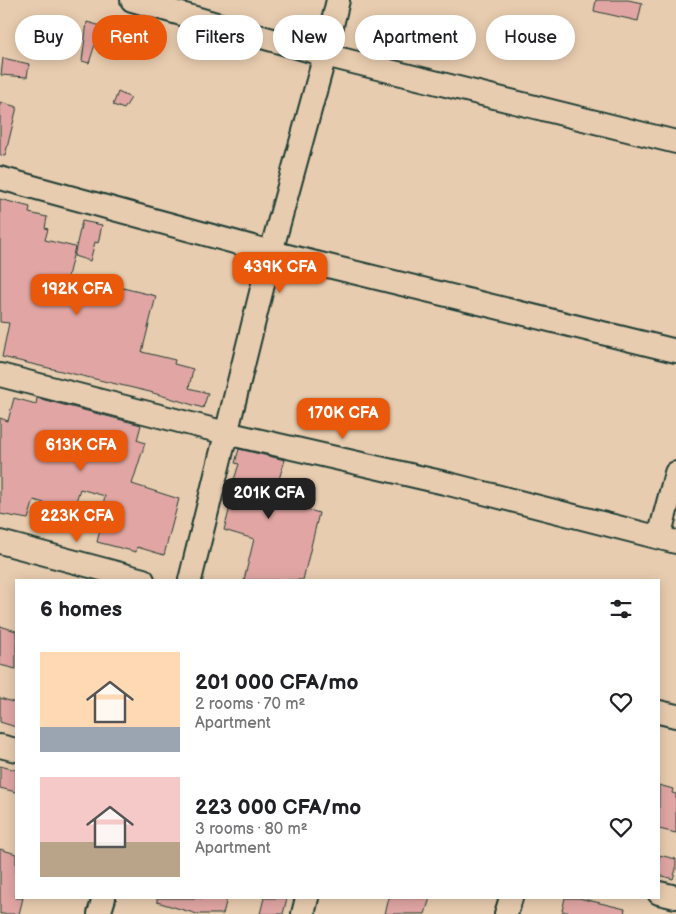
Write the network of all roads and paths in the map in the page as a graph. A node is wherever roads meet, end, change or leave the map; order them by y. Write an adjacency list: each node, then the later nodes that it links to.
1 (136, 0): 4 (street)
2 (338, 0): 3 (street)
3 (334, 15)
4 (273, 40)
5 (324, 60): 9 (street)
6 (345, 60): 7 (street)
7 (676, 142)
8 (0, 178): 9 (street)
9 (271, 252): 10 (street); 12 (street)
10 (676, 351)
11 (0, 375): 12 (street)
12 (226, 433): 14 (street); 17 (street)
13 (676, 473): 14 (street)
14 (667, 540)
15 (0, 542): 16 (street)
16 (140, 579)
17 (190, 579)
18 (660, 712): 19 (street)
19 (676, 716)
20 (0, 746): 21 (street)
21 (15, 750)
22 (660, 893): 23 (street)
23 (676, 897)
24 (104, 899): 27 (street)
25 (307, 899): 28 (street)
26 (511, 899): 29 (street)
27 (99, 914)
28 (303, 914)
29 (506, 914)

